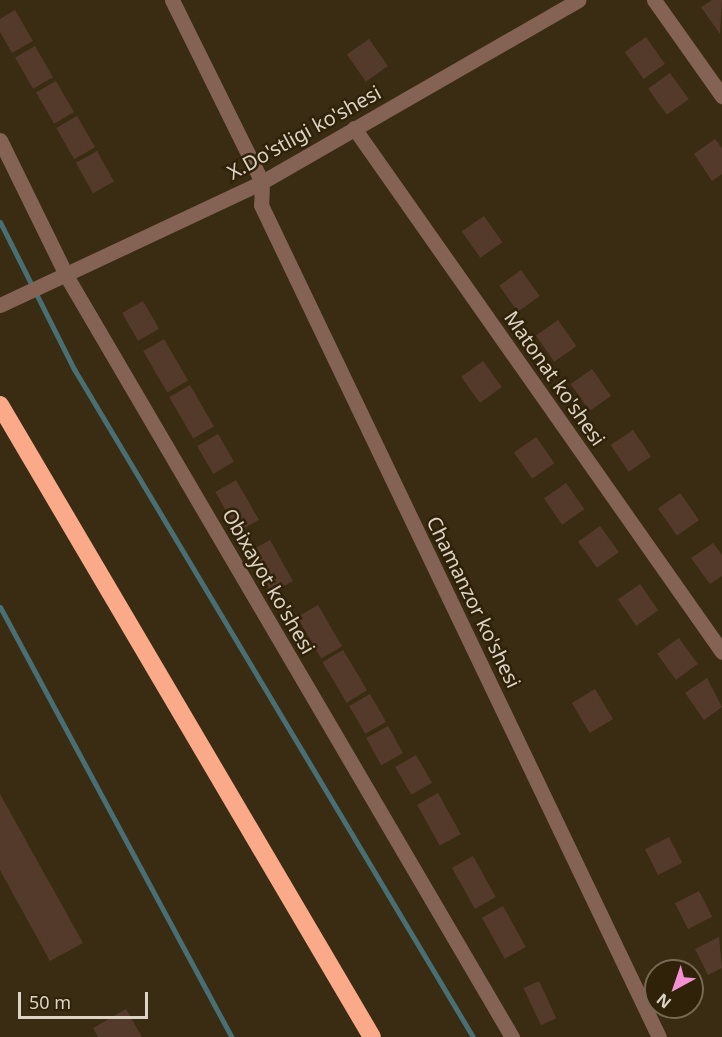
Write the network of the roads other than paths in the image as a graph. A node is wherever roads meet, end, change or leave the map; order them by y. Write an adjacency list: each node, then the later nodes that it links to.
1 (172, 0): 7 (street)
2 (578, 0): 5 (street, X.Do'stligi ko'shesi)
3 (654, 0): 4 (street)
4 (722, 96)
5 (354, 128): 7 (street, X.Do'stligi ko'shesi); 11 (street, Matonat ko'shesi)
6 (0, 140): 8 (street, Obixayot ko'shesi)
7 (262, 182): 8 (street, X.Do'stligi ko'shesi); 14 (street, Chamanzor ko'shesi)
8 (67, 277): 9 (street, X.Do'stligi ko'shesi); 13 (street, Obixayot ko'shesi)
9 (0, 305)
10 (0, 405): 12 (highway)
11 (722, 652)
12 (372, 1037)
13 (512, 1037)
14 (659, 1037)

